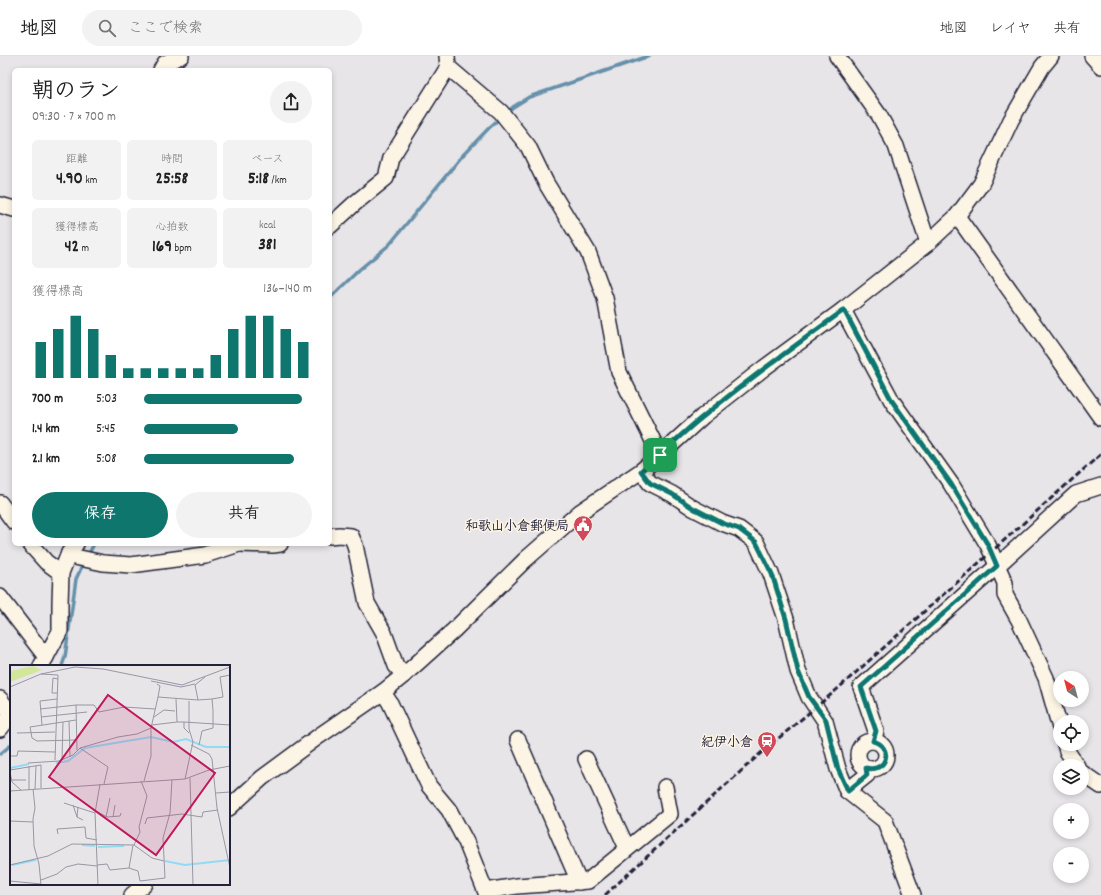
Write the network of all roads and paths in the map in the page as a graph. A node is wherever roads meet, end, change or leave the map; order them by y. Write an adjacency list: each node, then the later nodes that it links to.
1 (181, 56): 7 (street)
2 (837, 56): 12 (street)
3 (1051, 56): 10 (street)
4 (1092, 56): 6 (street)
5 (447, 62): 11 (street); 15 (street)
6 (1101, 66)
7 (162, 68)
8 (0, 205): 9 (street)
9 (12, 208)
10 (957, 216): 12 (street); 14 (street)
11 (332, 224)
12 (928, 243): 13 (street)
13 (844, 310): 15 (street); 22 (street)
14 (1101, 418)
15 (660, 455): 16 (street)
16 (641, 471): 26 (street); 38 (street)
17 (1101, 486): 22 (street)
18 (332, 536): 26 (street)
19 (32, 546): 23 (street)
20 (233, 546): 21 (street)
21 (73, 551): 23 (street)
22 (997, 566): 31 (street); 38 (street)
23 (61, 573): 25 (street)
24 (0, 597): 25 (street)
25 (43, 662)
26 (404, 675): 27 (street)
27 (382, 692): 39 (street); 43 (street)
28 (0, 698): 29 (street)
29 (10, 713)
30 (10, 715): 32 (street)
31 (1056, 715)
32 (0, 729)
33 (518, 740): 41 (street)
34 (586, 759): 40 (street)
35 (1089, 777): 36 (street)
36 (1101, 786)
37 (665, 787): 40 (street)
38 (848, 791): 45 (street)
39 (230, 807)
40 (627, 848): 41 (street)
41 (580, 882): 43 (street)
42 (144, 885): 44 (street)
43 (486, 893)
44 (132, 895)
45 (913, 895)

